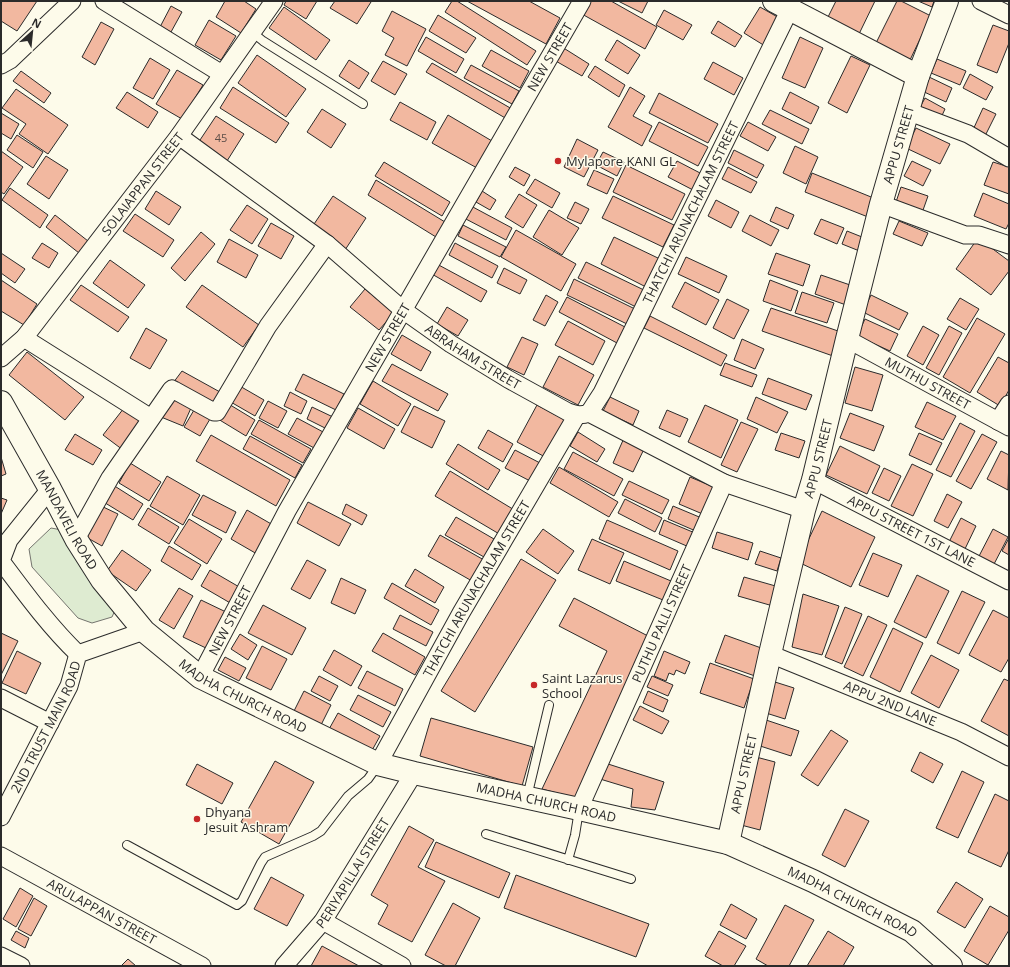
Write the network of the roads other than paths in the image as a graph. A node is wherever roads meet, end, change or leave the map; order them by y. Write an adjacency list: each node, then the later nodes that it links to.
1 (72, 1): 10 (street)
2 (104, 1): 11 (street)
3 (274, 1): 9 (street, SOLAIAPPAN STREET)
4 (582, 1): 20 (street, NEW STREET)
5 (947, 1): 12 (street, APPU STREET)
6 (980, 1): 8 (street)
7 (782, 5): 12 (street); 26 (street, THATCHI ARUNACHALAM STREET)
8 (1009, 16)
9 (252, 32): 11 (street, SOLAIAPPAN STREET); 13 (lane)
10 (1, 65)
11 (222, 74): 15 (street, SOLAIAPPAN STREET)
12 (918, 76): 14 (street, APPU STREET)
13 (363, 104)
14 (908, 111): 16 (street); 17 (street, APPU STREET)
15 (179, 136): 18 (street, ABRAHAM STREET); 21 (street, SOLAIAPPAN STREET)
16 (1009, 158)
17 (881, 204): 19 (street); 22 (street, APPU STREET)
18 (328, 244): 20 (street, ABRAHAM STREET); 27 (street)
19 (1009, 245)
20 (403, 310): 26 (street, ABRAHAM STREET); 39 (street, NEW STREET)
21 (24, 338): 23 (street, SOLAIAPPAN STREET); 27 (street)
22 (847, 339): 28 (street, MUTHU STREET); 29 (street, APPU STREET)
23 (1, 358)
24 (1, 402): 31 (street, MANDAVELI ROAD)
25 (1009, 404): 28 (street)
26 (583, 414): 30 (street, ABRAHAM STREET); 44 (street, THATCHI ARUNACHALAM STREET)
27 (151, 418): 33 (street)
28 (1004, 424)
29 (814, 480): 32 (street, APPU STREET); 35 (street, APPU STREET 1ST LANE)
30 (724, 482): 32 (street, ABRAHAM STREET); 48 (street, PUTHU PALLI STREET)
31 (50, 489): 33 (street, MANDAVELI ROAD); 34 (street)
32 (804, 510): 38 (street, APPU STREET)
33 (76, 539): 36 (street, MANDAVELI ROAD)
34 (1, 560): 37 (street)
35 (1009, 581)
36 (144, 631): 37 (street, 2ND TRUST MAIN ROAD); 39 (street, MADHA CHURCH ROAD)
37 (78, 654): 42 (street, 2ND TRUST MAIN ROAD)
38 (770, 654): 43 (street, APPU 2ND LANE); 51 (street, APPU STREET)
39 (200, 677): 44 (street, MADHA CHURCH ROAD)
40 (1, 698): 42 (street)
41 (549, 705): 47 (lane)
42 (50, 723): 46 (street, 2ND TRUST MAIN ROAD)
43 (1009, 757)
44 (378, 764): 45 (street, MADHA CHURCH ROAD); 52 (lane)
45 (414, 774): 47 (street, MADHA CHURCH ROAD); 56 (street, PERIYAPILLAI STREET)
46 (6, 795): 49 (street, 2ND TRUST MAIN ROAD)
47 (527, 798): 48 (street, MADHA CHURCH ROAD)
48 (579, 809): 51 (street, MADHA CHURCH ROAD); 54 (lane)
49 (1, 817)
50 (486, 834): 54 (lane)
51 (728, 843): 62 (street, MADHA CHURCH ROAD)
52 (127, 845)
53 (1, 856): 59 (street, ARULAPPAN STREET)
54 (568, 860): 55 (lane)
55 (631, 879)
56 (323, 921): 60 (street, PERIYAPILLAI STREET); 61 (street)
57 (1, 956): 58 (street)
58 (21, 966)
59 (202, 966)
60 (284, 966)
61 (402, 966)
62 (951, 966)

